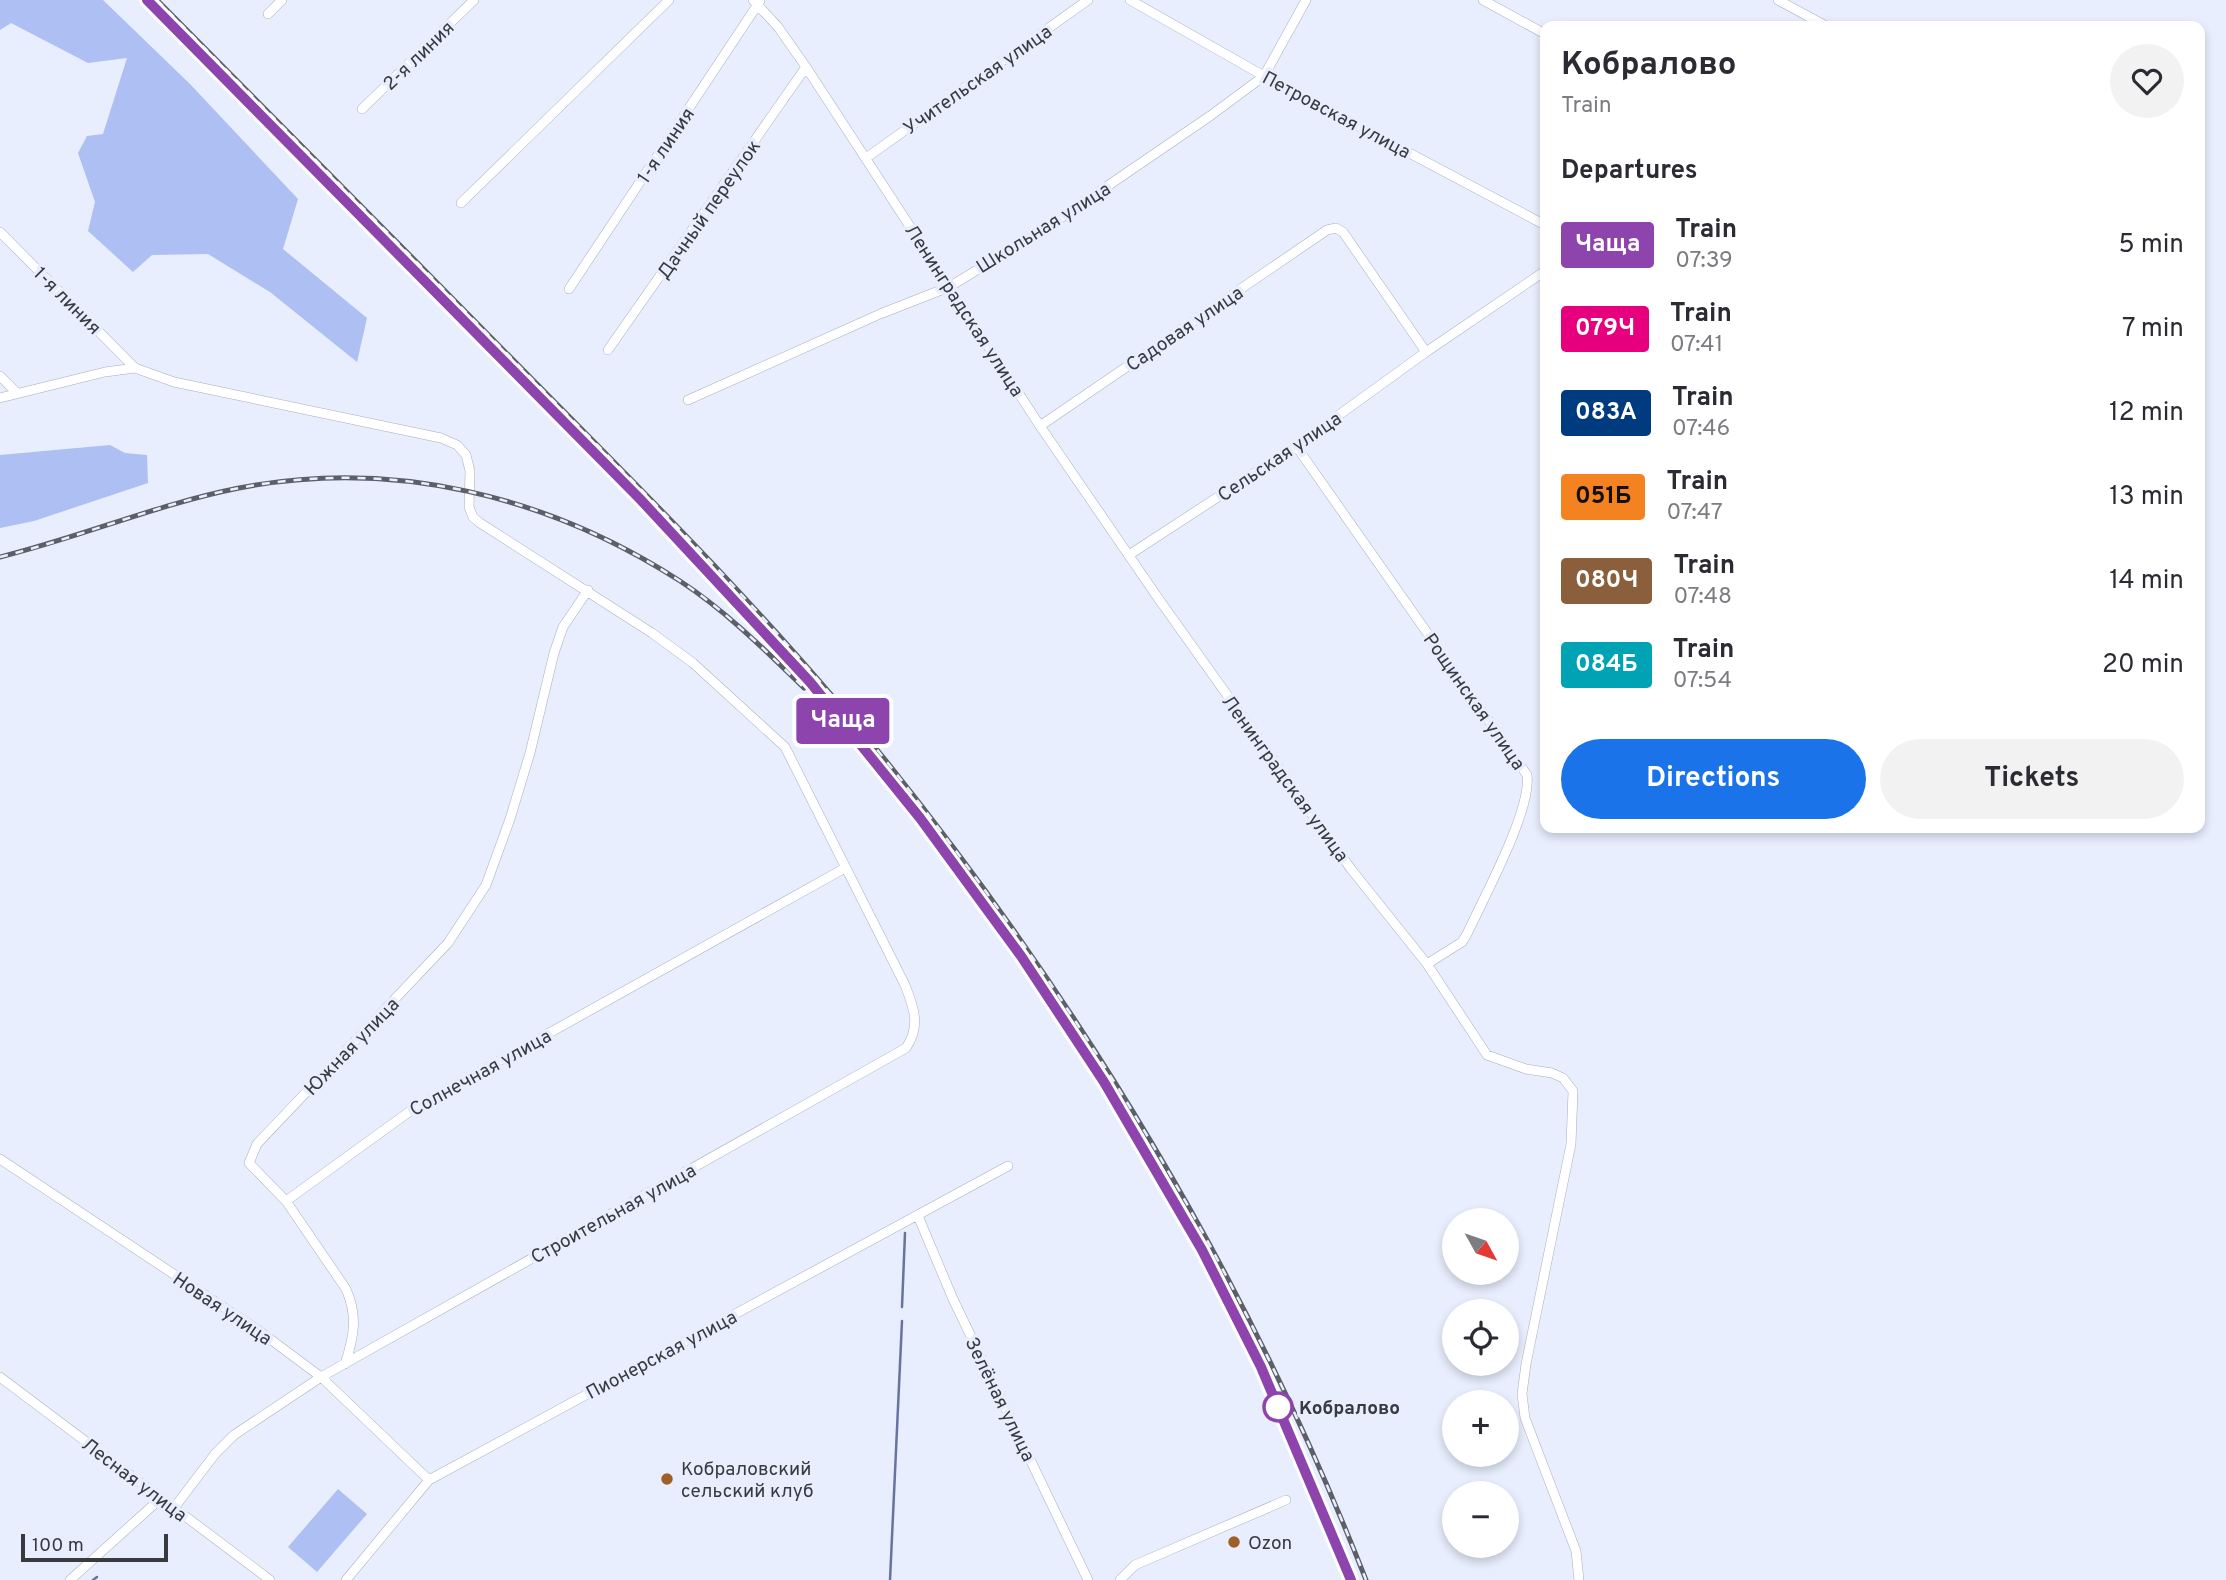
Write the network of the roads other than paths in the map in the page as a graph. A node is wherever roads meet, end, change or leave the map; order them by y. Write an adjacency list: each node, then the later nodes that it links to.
1 (282, 0): 10 (street)
2 (474, 0): 15 (street, 2-я линия)
3 (669, 0): 17 (street)
4 (1088, 0): 16 (street, Учительская улица)
5 (1130, 0): 14 (street, Петровская улица)
6 (1306, 0): 14 (street, Школьная улица)
7 (1483, 0): 12 (street)
8 (1778, 0): 11 (street)
9 (757, 1): 13 (street, Ленинградская улица); 22 (street, 1-я линия)
10 (268, 14)
11 (1817, 21)
12 (1540, 31)
13 (806, 67): 16 (street, Ленинградская улица); 23 (street, Дачный переулок)
14 (1264, 76): 18 (street, Петровская улица); 21 (street, Школьная улица)
15 (362, 109)
16 (866, 158): 21 (street, Ленинградская улица)
17 (461, 203)
18 (1540, 222)
19 (0, 232): 25 (street, 1-я линия)
20 (1540, 274): 24 (street, Сельская улица)
21 (948, 287): 29 (street, Школьная улица); 30 (street, Ленинградская улица)
22 (569, 289)
23 (608, 351)
24 (1426, 352): 30 (street, Садовая улица); 31 (street, Сельская улица)
25 (135, 368): 27 (street); 33 (street, Строительная улица)
26 (0, 376): 27 (street)
27 (17, 393): 28 (street)
28 (0, 398)
29 (688, 400)
30 (1040, 425): 32 (street, Ленинградская улица)
31 (1296, 446): 32 (street, Сельская улица); 35 (street, Рощинская улица)
32 (1129, 555): 35 (street, Ленинградская улица)
33 (588, 590): 34 (street, Строительная улица); 38 (street, Южная улица)
34 (845, 868): 38 (street, Солнечная улица); 40 (street, Строительная улица)
35 (1427, 964): 52 (street, Ленинградская улица)
36 (0, 1159): 42 (street, Новая улица)
37 (1008, 1166): 39 (street, Пионерская улица)
38 (286, 1201): 40 (street)
39 (918, 1216): 43 (street, Пионерская улица); 50 (street, Зелёная улица)
40 (345, 1364): 42 (street, Строительная улица)
41 (0, 1377): 44 (street, Лесная улица)
42 (321, 1377): 43 (street, Новая улица); 46 (street, Строительная улица)
43 (429, 1480): 49 (street, Пионерская улица)
44 (160, 1499): 46 (street, Лесная улица); 47 (street)
45 (1286, 1500): 51 (street)
46 (174, 1508): 48 (street, Лесная улица)
47 (70, 1580)
48 (270, 1580)
49 (346, 1580)
50 (1088, 1580)
51 (1120, 1580)
52 (1579, 1580)

